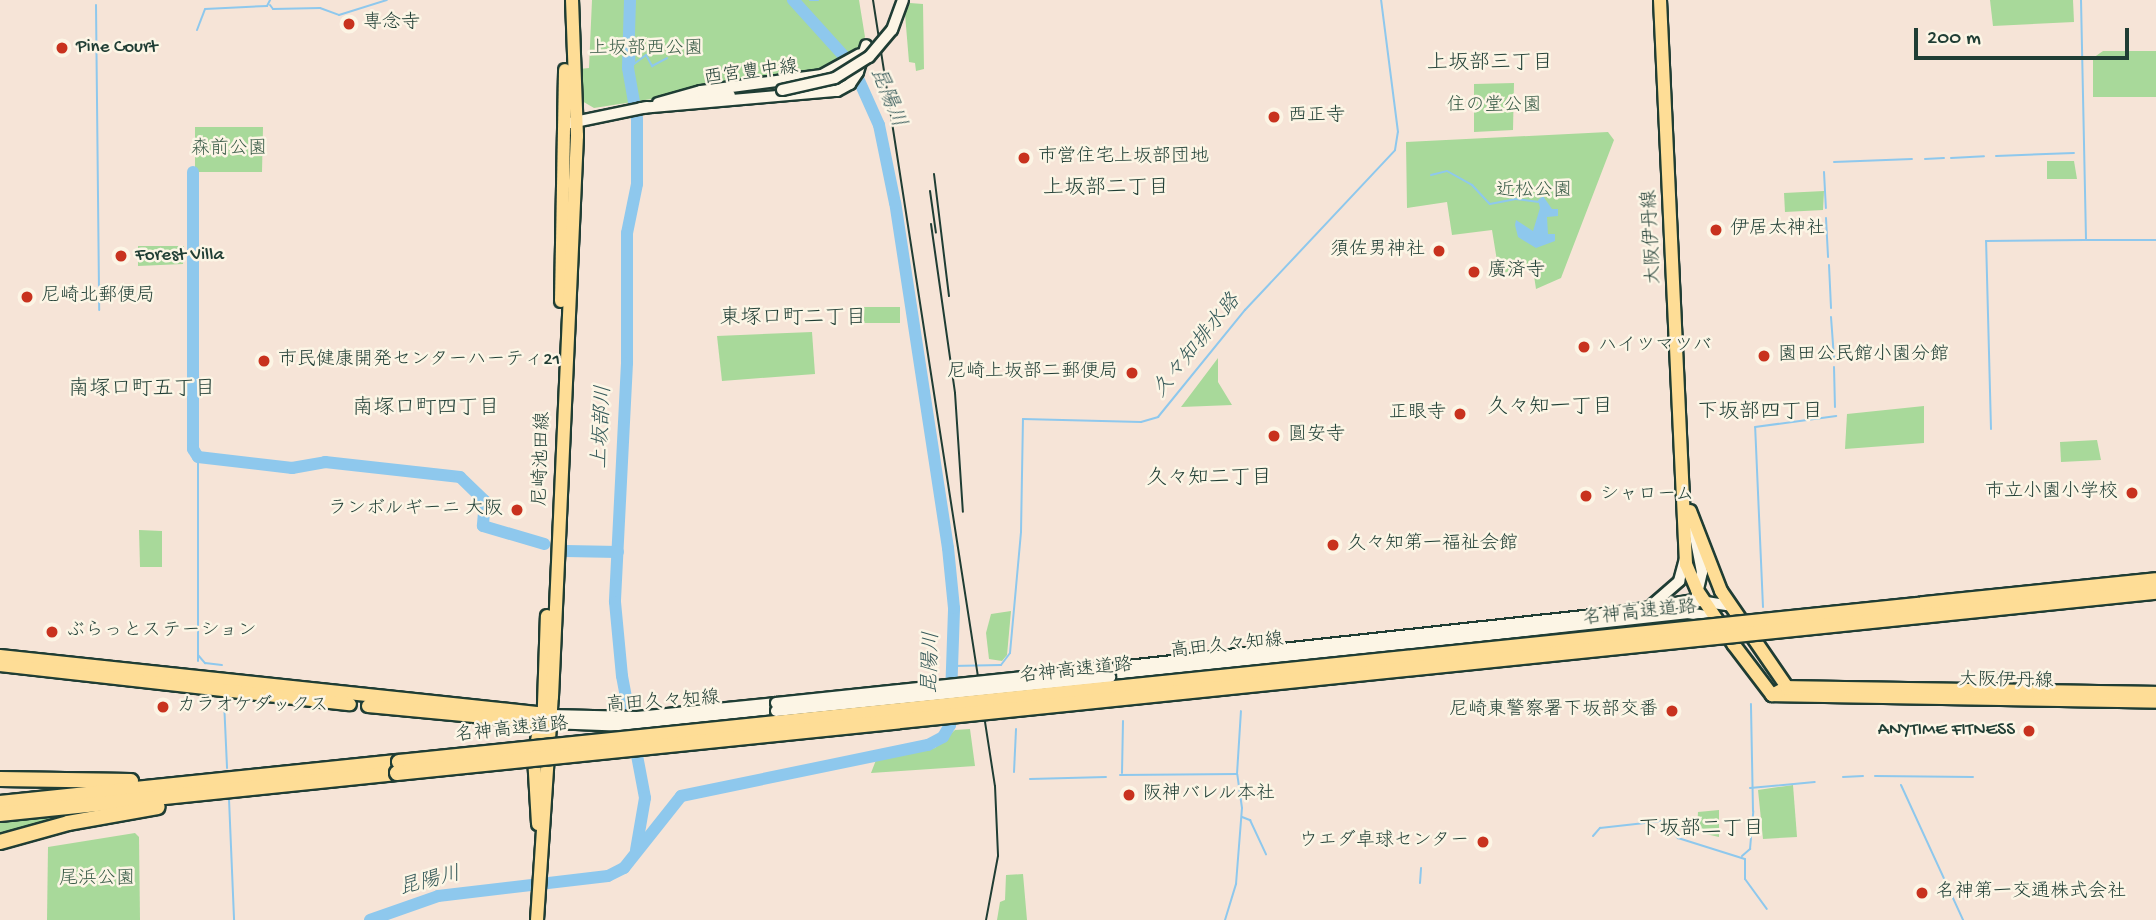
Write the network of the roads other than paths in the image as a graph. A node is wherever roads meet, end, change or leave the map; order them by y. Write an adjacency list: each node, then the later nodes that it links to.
1 (564, 0): 6 (main road, 尼崎池田線)
2 (572, 0): 6 (main road, 尼崎池田線)
3 (903, 0): 5 (main road, 西宮豊中線, bridge)
4 (1660, 0): 7 (main road, 大阪伊丹線)
5 (636, 109): 5 (main road); 6 (main road, 西宮豊中線)
6 (571, 123): 24 (main road, 尼崎池田線)
7 (1684, 472): 8 (main road, 大阪伊丹線); 9 (main road, 大阪伊丹線)
8 (1692, 525): 12 (main road); 13 (main road, 大阪伊丹線)
9 (1685, 555): 12 (main road, 大阪伊丹線); 14 (main road)
10 (2156, 580): 25 (highway, 名神高速道路, bridge)
11 (2156, 592): 25 (highway, 名神高速道路, bridge)
12 (1698, 597): 13 (main road, 高田久々知線); 14 (main road, 高田久々知線); 15 (main road); 16 (main road, 大阪伊丹線)
13 (1730, 606): 20 (main road, 大阪伊丹線)
14 (1634, 610): 19 (main road, 高田久々知線)
15 (1670, 616): 16 (main road, 高田久々知線); 19 (main road, 高田久々知線)
16 (1730, 639): 22 (main road, 大阪伊丹線)
17 (0, 656): 24 (main road)
18 (0, 666): 24 (main road)
19 (1110, 673): 24 (main road, 高田久々知線, bridge)
20 (1787, 687): 21 (main road, 大阪伊丹線); 22 (main road, 大阪伊丹線)
21 (2156, 693)
22 (1772, 695): 23 (main road, 大阪伊丹線)
23 (2156, 702)
24 (545, 719): 32 (main road, 尼崎池田線); 32 (main road, 尼崎池田線)
25 (398, 767): 27 (highway, 名神高速道路); 28 (highway, 名神高速道路)
26 (0, 779): 27 (highway)
27 (185, 782): 29 (highway, 名神高速道路)
28 (248, 789): 30 (highway, 名神高速道路); 31 (highway)
29 (0, 803)
30 (0, 814)
31 (0, 842)
32 (537, 871): 33 (main road, 尼崎池田線)
33 (536, 891): 34 (main road, 尼崎池田線); 35 (main road, 尼崎池田線)
34 (531, 920)
35 (537, 920)

